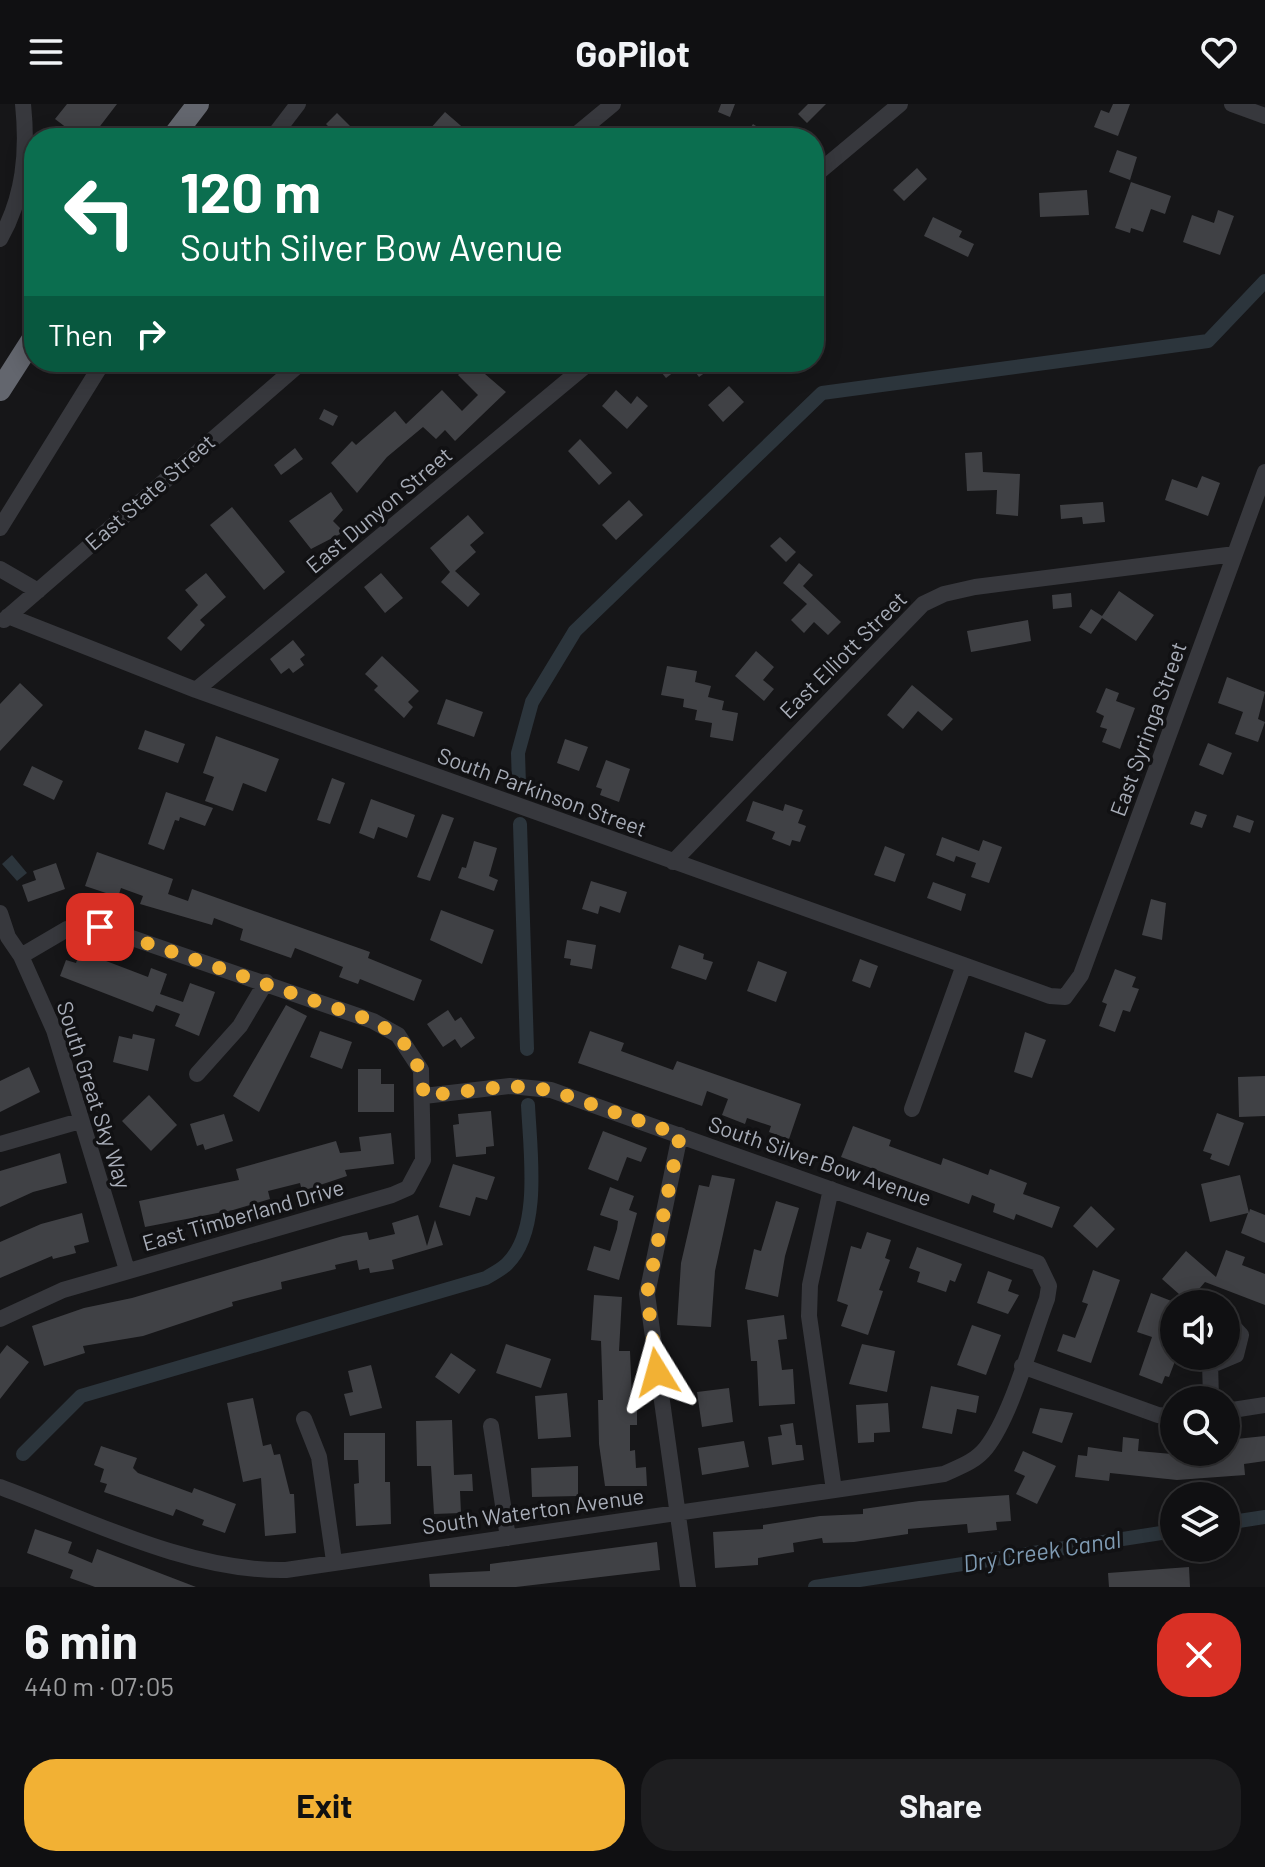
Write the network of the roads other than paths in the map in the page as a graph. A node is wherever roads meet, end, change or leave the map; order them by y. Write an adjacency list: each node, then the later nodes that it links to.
1 (23, 104): 8 (street)
2 (198, 104): 9 (highway)
3 (298, 104): 10 (street)
4 (613, 104): 11 (street)
5 (900, 104): 13 (street)
6 (1232, 104): 7 (street)
7 (1265, 116)
8 (25, 128)
9 (180, 128)
10 (280, 128)
11 (584, 128)
12 (24, 160): 14 (street)
13 (824, 168)
14 (0, 239)
15 (24, 353): 19 (highway)
16 (97, 372): 21 (street)
17 (290, 372): 24 (street, East State Street)
18 (578, 372): 26 (street, East Dunyon Street)
19 (0, 390)
20 (1265, 472): 22 (street, East Syringa Street)
21 (0, 528)
22 (1235, 554): 27 (street, East Elliott Street); 33 (street, East Syringa Street)
23 (0, 569): 24 (street)
24 (38, 591): 25 (street, East State Street)
25 (4, 620): 26 (street, South Parkinson Street)
26 (196, 690): 27 (street, South Parkinson Street)
27 (673, 862): 31 (street, South Parkinson Street)
28 (0, 913): 29 (street, South Great Sky Way)
29 (4, 935): 30 (street, South Great Sky Way)
30 (21, 956): 32 (street); 37 (street, South Great Sky Way)
31 (964, 965): 33 (street, South Parkinson Street); 36 (street)
32 (266, 982): 34 (street); 35 (street)
33 (1065, 997)
34 (197, 1074)
35 (424, 1096): 38 (street, South Silver Bow Avenue); 41 (street, East Timberland Drive)
36 (912, 1109)
37 (80, 1121): 39 (street); 41 (street, South Great Sky Way)
38 (680, 1135): 40 (street, South Silver Bow Avenue); 51 (street)
39 (0, 1144)
40 (831, 1189): 43 (street, South Silver Bow Avenue); 50 (street)
41 (127, 1270): 42 (street, East Timberland Drive)
42 (0, 1319)
43 (1022, 1366): 46 (street); 50 (street, South Waterton Avenue)
44 (1265, 1405): 45 (street)
45 (1240, 1409)
46 (1160, 1415)
47 (304, 1419): 53 (street)
48 (491, 1426): 52 (street)
49 (0, 1487): 53 (street, South Waterton Avenue)
50 (834, 1490): 51 (street, South Waterton Avenue)
51 (677, 1513): 52 (street, South Waterton Avenue); 54 (street)
52 (508, 1538): 53 (street, South Waterton Avenue)
53 (334, 1561)
54 (688, 1587)

